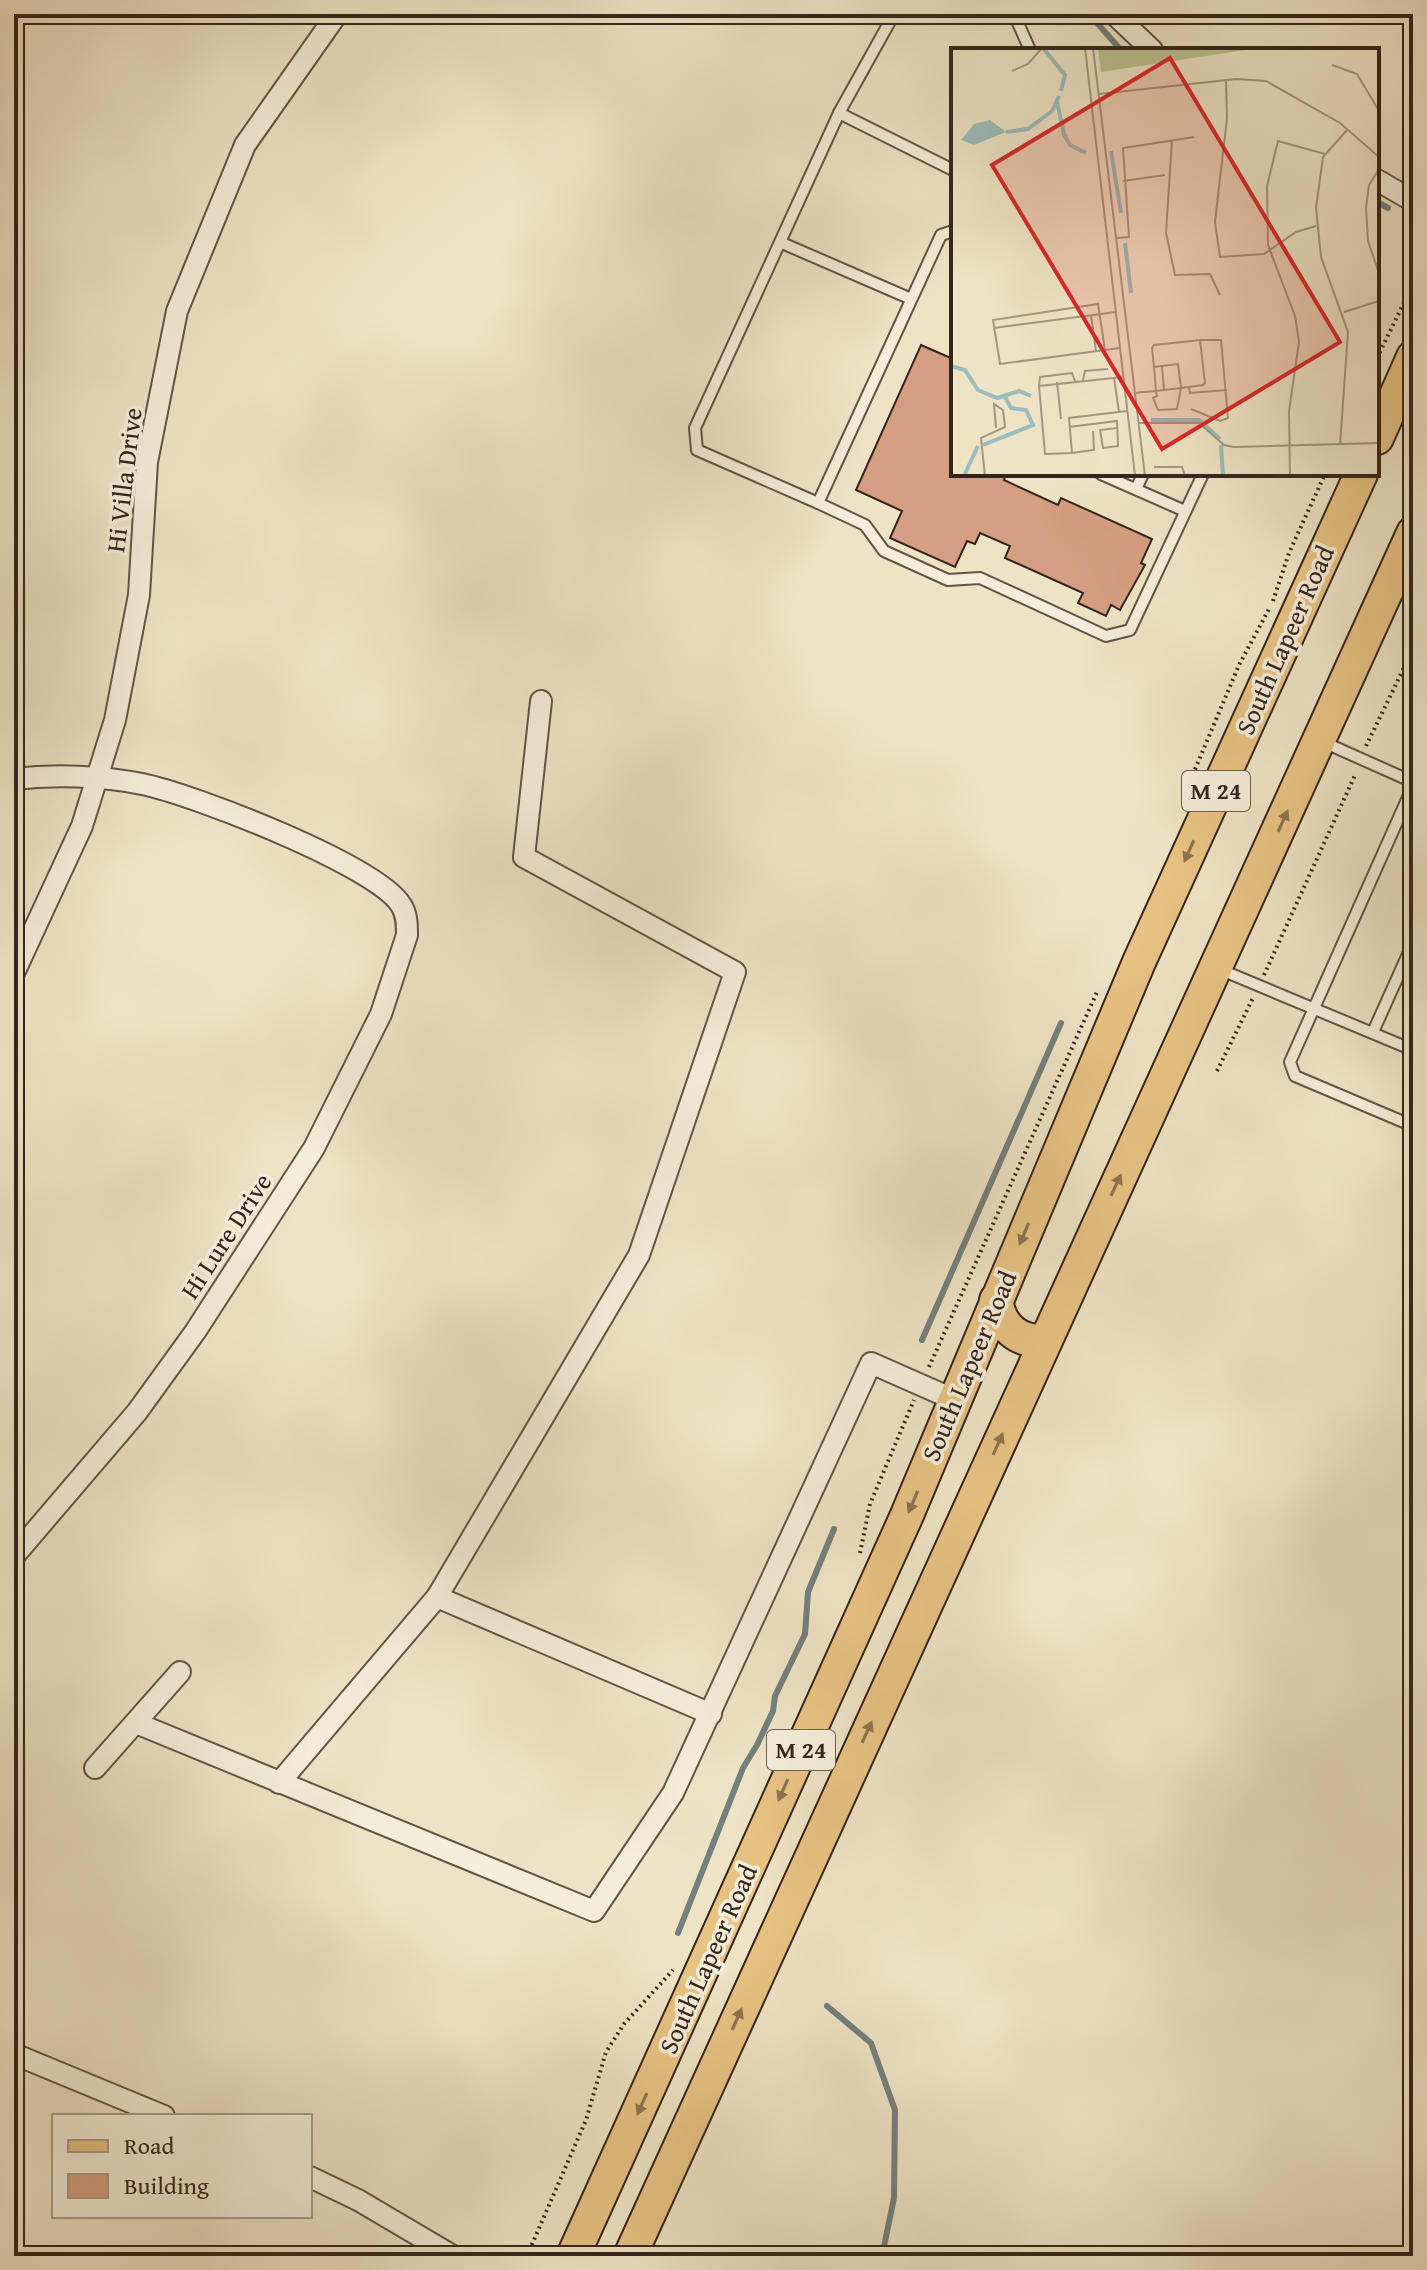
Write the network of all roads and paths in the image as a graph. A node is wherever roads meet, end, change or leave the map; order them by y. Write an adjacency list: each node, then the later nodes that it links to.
1 (337, 14): 33 (street, Hi Villa Drive)
2 (894, 14): 7 (lane)
3 (1014, 14): 5 (lane)
4 (1114, 14): 6 (street)
5 (1029, 48)
6 (1150, 48)
7 (839, 113): 8 (lane); 12 (lane)
8 (951, 169)
9 (1379, 181): 10 (street)
10 (1413, 201)
11 (951, 232): 14 (lane)
12 (782, 243): 14 (lane); 25 (lane)
13 (1413, 284): 15 (path)
14 (909, 298): 25 (lane)
15 (1379, 354)
16 (1413, 357): 17 (main road)
17 (1406, 390): 18 (main road)
18 (1379, 426)
19 (1106, 476): 24 (lane)
20 (1142, 476): 24 (lane)
21 (1202, 476): 26 (lane)
22 (1324, 476): 35 (path)
23 (1360, 476): 46 (main road, South Lapeer Road / M 24, one-way to 46)
24 (1136, 489): 26 (lane)
25 (818, 503): 26 (lane)
26 (1185, 511)
27 (1409, 551): 30 (main road, South Lapeer Road / M 24)
28 (1413, 649): 31 (path)
29 (541, 701): 52 (street)
30 (1319, 740): 31 (lane); 37 (main road, South Lapeer Road / M 24, one-way to 30)
31 (1361, 758): 34 (lane); 39 (path)
32 (14, 779): 33 (street)
33 (97, 780): 38 (street, Hi Villa Drive); 51 (street, Hi Lure Drive)
34 (1413, 784): 41 (lane)
35 (1185, 793)
36 (1413, 943): 42 (lane)
37 (1217, 968): 39 (lane); 47 (main road, South Lapeer Road / M 24, one-way to 37)
38 (14, 973)
39 (1259, 986): 41 (lane); 44 (path)
40 (1098, 990): 48 (path)
41 (1313, 1006): 42 (lane); 45 (lane)
42 (1373, 1032): 43 (lane)
43 (1413, 1050)
44 (1217, 1071)
45 (1413, 1126)
46 (996, 1300): 47 (main road); 49 (main road, South Lapeer Road / M 24)
47 (1044, 1341): 61 (main road, South Lapeer Road / M 24, one-way to 47)
48 (920, 1386): 49 (street); 50 (path); 54 (street)
49 (955, 1400): 59 (main road, South Lapeer Road / M 24, one-way to 59)
50 (870, 1504)
51 (14, 1556)
52 (437, 1597): 54 (street); 57 (street)
53 (180, 1672): 55 (street)
54 (711, 1714): 57 (street)
55 (136, 1723): 56 (street); 57 (street)
56 (95, 1768)
57 (279, 1783)
58 (624, 2024): 65 (path)
59 (666, 2051): 61 (main road); 66 (main road, South Lapeer Road / M 24, one-way to 66)
60 (14, 2054): 62 (street)
61 (704, 2090): 67 (main road, South Lapeer Road / M 24)
62 (159, 2114)
63 (312, 2178): 64 (street)
64 (453, 2256)
65 (527, 2256)
66 (573, 2256)
67 (630, 2256)

